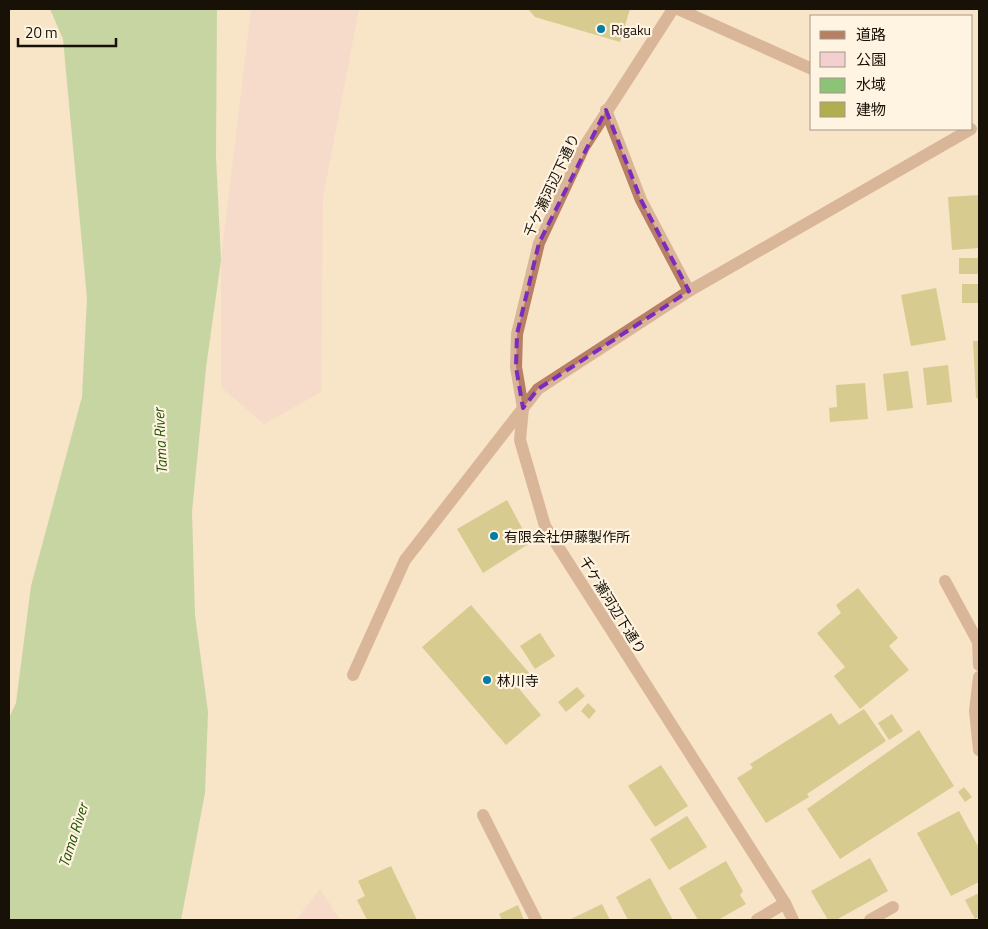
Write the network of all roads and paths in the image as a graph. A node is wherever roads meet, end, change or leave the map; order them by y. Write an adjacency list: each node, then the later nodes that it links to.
1 (673, 9): 4 (street, 千ケ瀬河辺下通り)
2 (678, 9): 3 (street)
3 (810, 68)
4 (606, 110): 6 (street); 7 (street, 千ケ瀬河辺下通り)
5 (968, 130): 6 (street)
6 (689, 291): 7 (street)
7 (523, 408): 10 (street); 14 (street, 千ケ瀬河辺下通り)
8 (945, 581): 9 (street)
9 (979, 665)
10 (353, 675)
11 (979, 677): 12 (street)
12 (979, 750)
13 (483, 814): 16 (street)
14 (785, 903): 17 (street); 18 (street, 千ケ瀬河辺下通り)
15 (893, 907): 19 (street)
16 (536, 920)
17 (757, 920)
18 (793, 920)
19 (870, 920)

